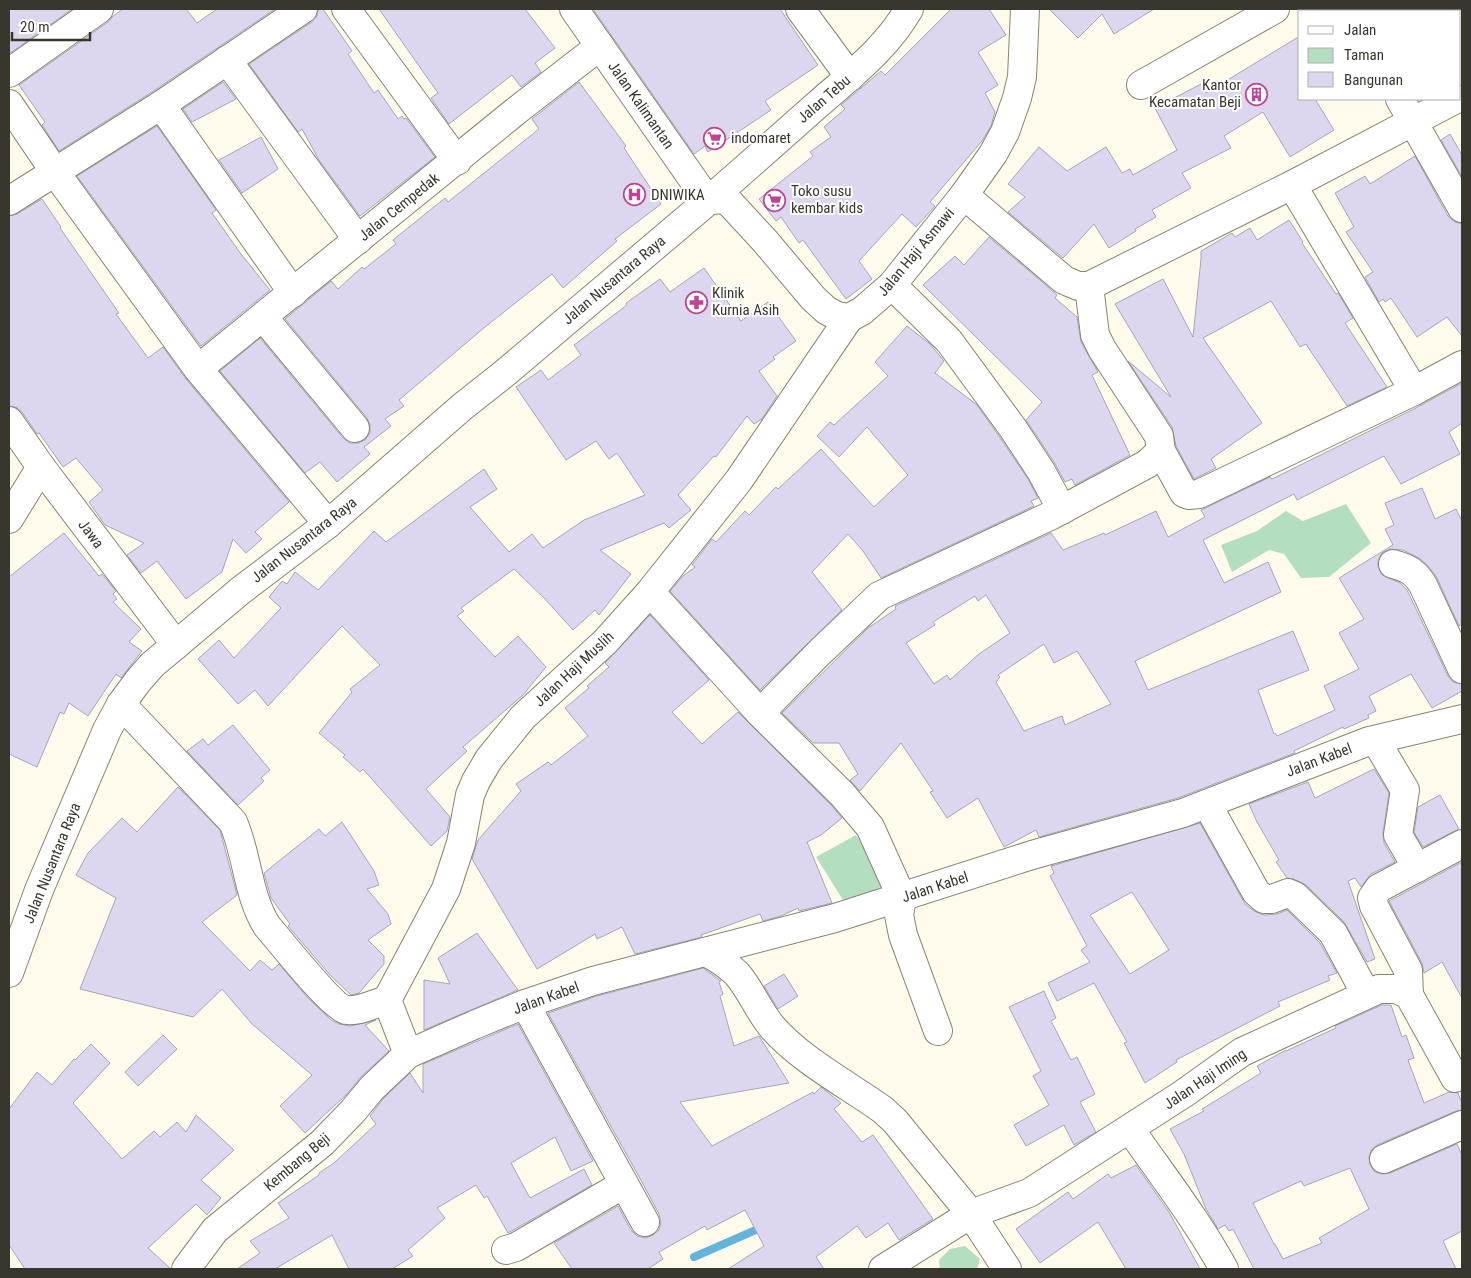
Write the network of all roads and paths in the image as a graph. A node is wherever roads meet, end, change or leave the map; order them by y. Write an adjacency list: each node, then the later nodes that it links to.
1 (99, 9): 11 (street)
2 (303, 9): 10 (street)
3 (346, 9): 18 (street)
4 (574, 9): 9 (street, Jalan Kalimantan)
5 (800, 9): 12 (street)
6 (909, 9): 12 (street, Jalan Tebu)
7 (1025, 9): 21 (street, Jalan Haji Asmawi)
8 (1275, 9): 13 (street)
9 (600, 46): 18 (street, Jalan Cempedak); 22 (street, Jalan Kalimantan)
10 (227, 60): 16 (street); 25 (street)
11 (9, 74)
12 (850, 77): 22 (street, Jalan Tebu)
13 (1141, 85)
14 (1451, 100): 17 (street)
15 (9, 104): 19 (street)
16 (161, 104): 19 (street); 28 (street)
17 (1406, 110): 20 (street); 24 (street)
18 (457, 161): 25 (street, Jalan Cempedak)
19 (55, 172): 23 (street); 32 (street)
20 (1292, 185): 27 (street); 33 (street)
21 (964, 195): 26 (street, Jalan Haji Asmawi); 27 (street)
22 (713, 200): 30 (street); 40 (street, Jalan Nusantara Raya)
23 (9, 201)
24 (1462, 208)
25 (358, 240): 28 (street, Jalan Cempedak)
26 (892, 285): 30 (street, Jalan Haji Asmawi); 38 (street)
27 (1089, 286): 36 (street)
28 (293, 293): 29 (street, Jalan Cempedak)
29 (263, 317): 32 (street, Jalan Cempedak); 35 (street)
30 (849, 318): 42 (street, Jalan Haji Muslih)
31 (1462, 365): 33 (street)
32 (198, 368): 40 (street)
33 (1414, 391): 36 (street)
34 (9, 421): 37 (street, Jawa)
35 (355, 428)
36 (1161, 451): 38 (street)
37 (41, 467): 39 (street); 43 (street, Jawa)
38 (1062, 510): 46 (street)
39 (9, 519)
40 (328, 524): 43 (street, Jalan Nusantara Raya)
41 (1393, 564): 44 (street)
42 (650, 592): 46 (street); 57 (street, Jalan Haji Muslih)
43 (176, 645): 45 (street, Jalan Nusantara Raya)
44 (1462, 668)
45 (121, 704): 54 (street, Jalan Nusantara Raya); 57 (street)
46 (760, 713): 52 (street)
47 (1462, 719): 48 (street, Jalan Kabel)
48 (1376, 740): 49 (street, Jalan Kabel); 51 (street)
49 (1207, 804): 52 (street, Jalan Kabel); 55 (street)
50 (1462, 844): 51 (street)
51 (1417, 868): 56 (street)
52 (902, 898): 53 (street, Jalan Kabel); 59 (street)
53 (706, 952): 58 (street, Jalan Kabel); 66 (street)
54 (9, 973)
55 (1366, 994): 56 (street, Jalan Haji Iming); 63 (street, Jalan Haji Iming)
56 (1409, 995): 61 (street)
57 (387, 1000): 60 (street)
58 (525, 1004): 60 (street, Jalan Kabel); 65 (street)
59 (938, 1031)
60 (408, 1054): 69 (street, Kembang Beji)
61 (1460, 1081)
62 (1462, 1125): 64 (street)
63 (1130, 1129): 66 (street, Jalan Haji Iming); 72 (street)
64 (1384, 1159)
65 (624, 1184): 67 (street); 68 (street)
66 (971, 1214): 70 (street, Jalan Haji Iming); 71 (street)
67 (645, 1222)
68 (506, 1250)
69 (192, 1266)
70 (883, 1269)
71 (1007, 1269)
72 (1224, 1269)

